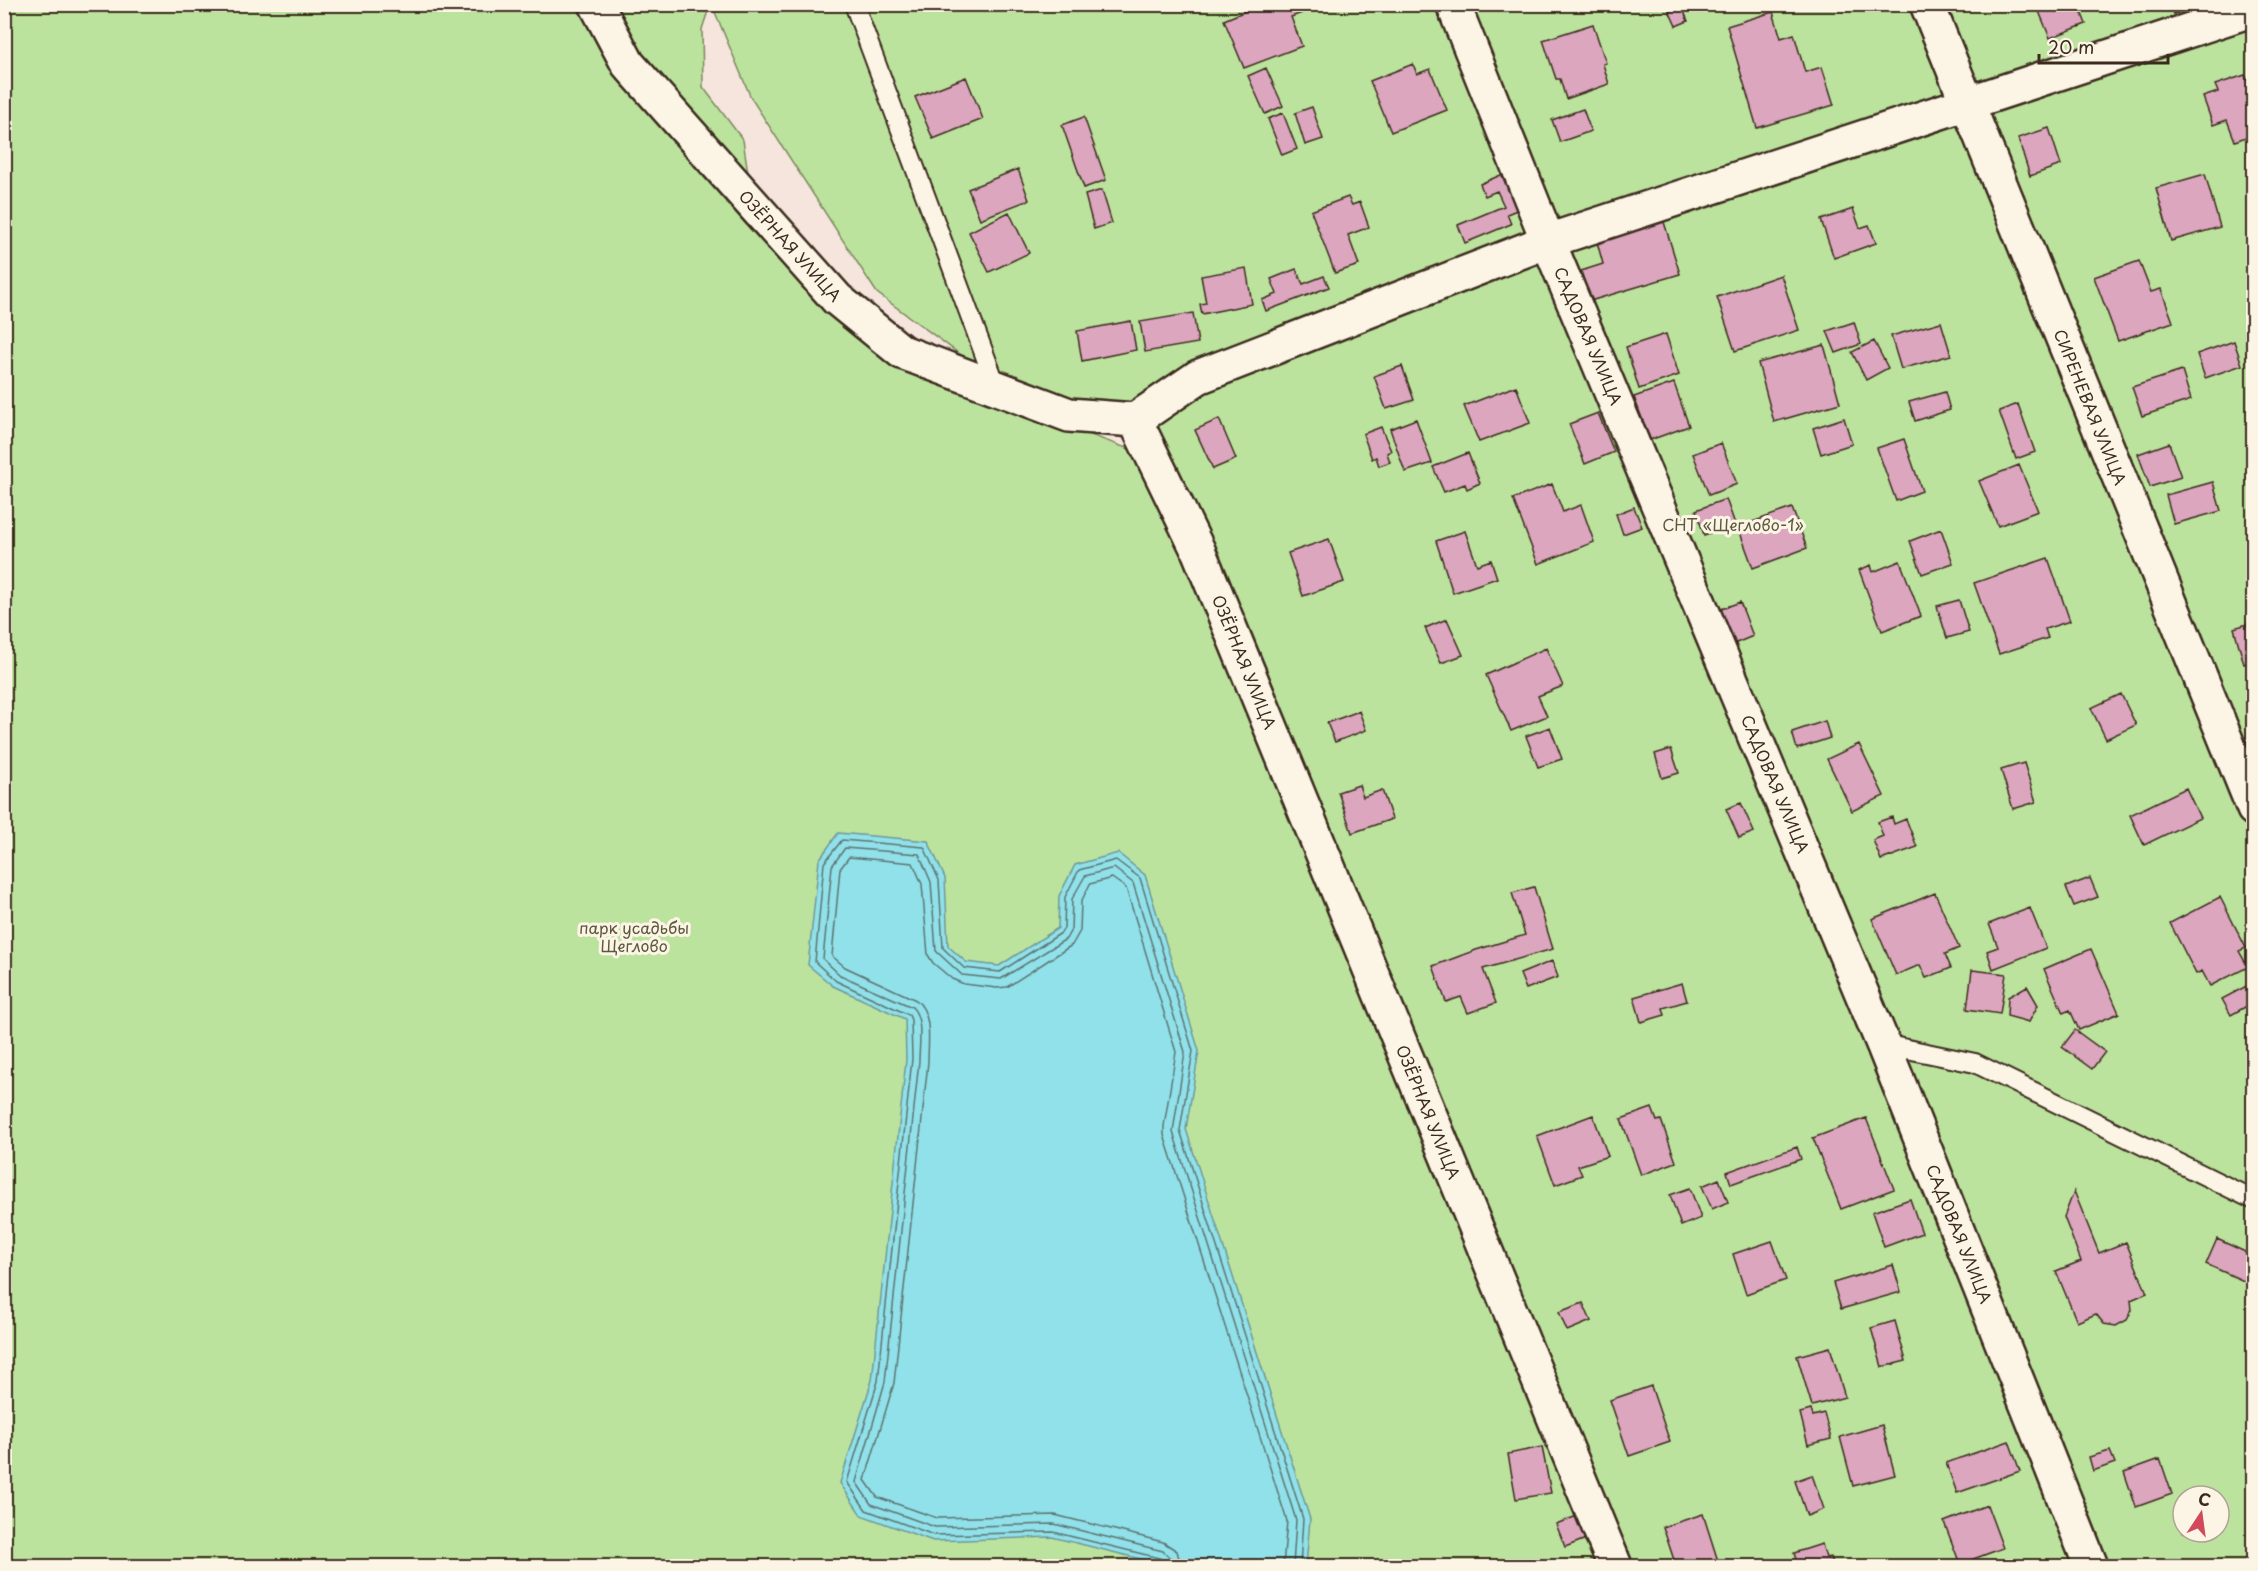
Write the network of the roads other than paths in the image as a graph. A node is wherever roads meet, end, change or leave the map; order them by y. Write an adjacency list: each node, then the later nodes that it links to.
1 (596, 4): 8 (street, ОЗЁРНАЯ УЛИЦА)
2 (854, 4): 8 (lane)
3 (1453, 4): 7 (street, САДОВАЯ УЛИЦА)
4 (1927, 4): 6 (street, СИРЕНЕВАЯ УЛИЦА)
5 (2253, 9): 6 (street)
6 (1967, 103): 7 (street); 10 (street, СИРЕНЕВАЯ УЛИЦА)
7 (1548, 241): 9 (street); 11 (street, САДОВАЯ УЛИЦА)
8 (997, 388): 9 (street, ОЗЁРНАЯ УЛИЦА)
9 (1135, 420): 13 (street, ОЗЁРНАЯ УЛИЦА)
10 (2253, 809)
11 (1883, 1044): 12 (lane); 14 (street, САДОВАЯ УЛИЦА)
12 (2253, 1200)
13 (1615, 1566)
14 (2091, 1566)

